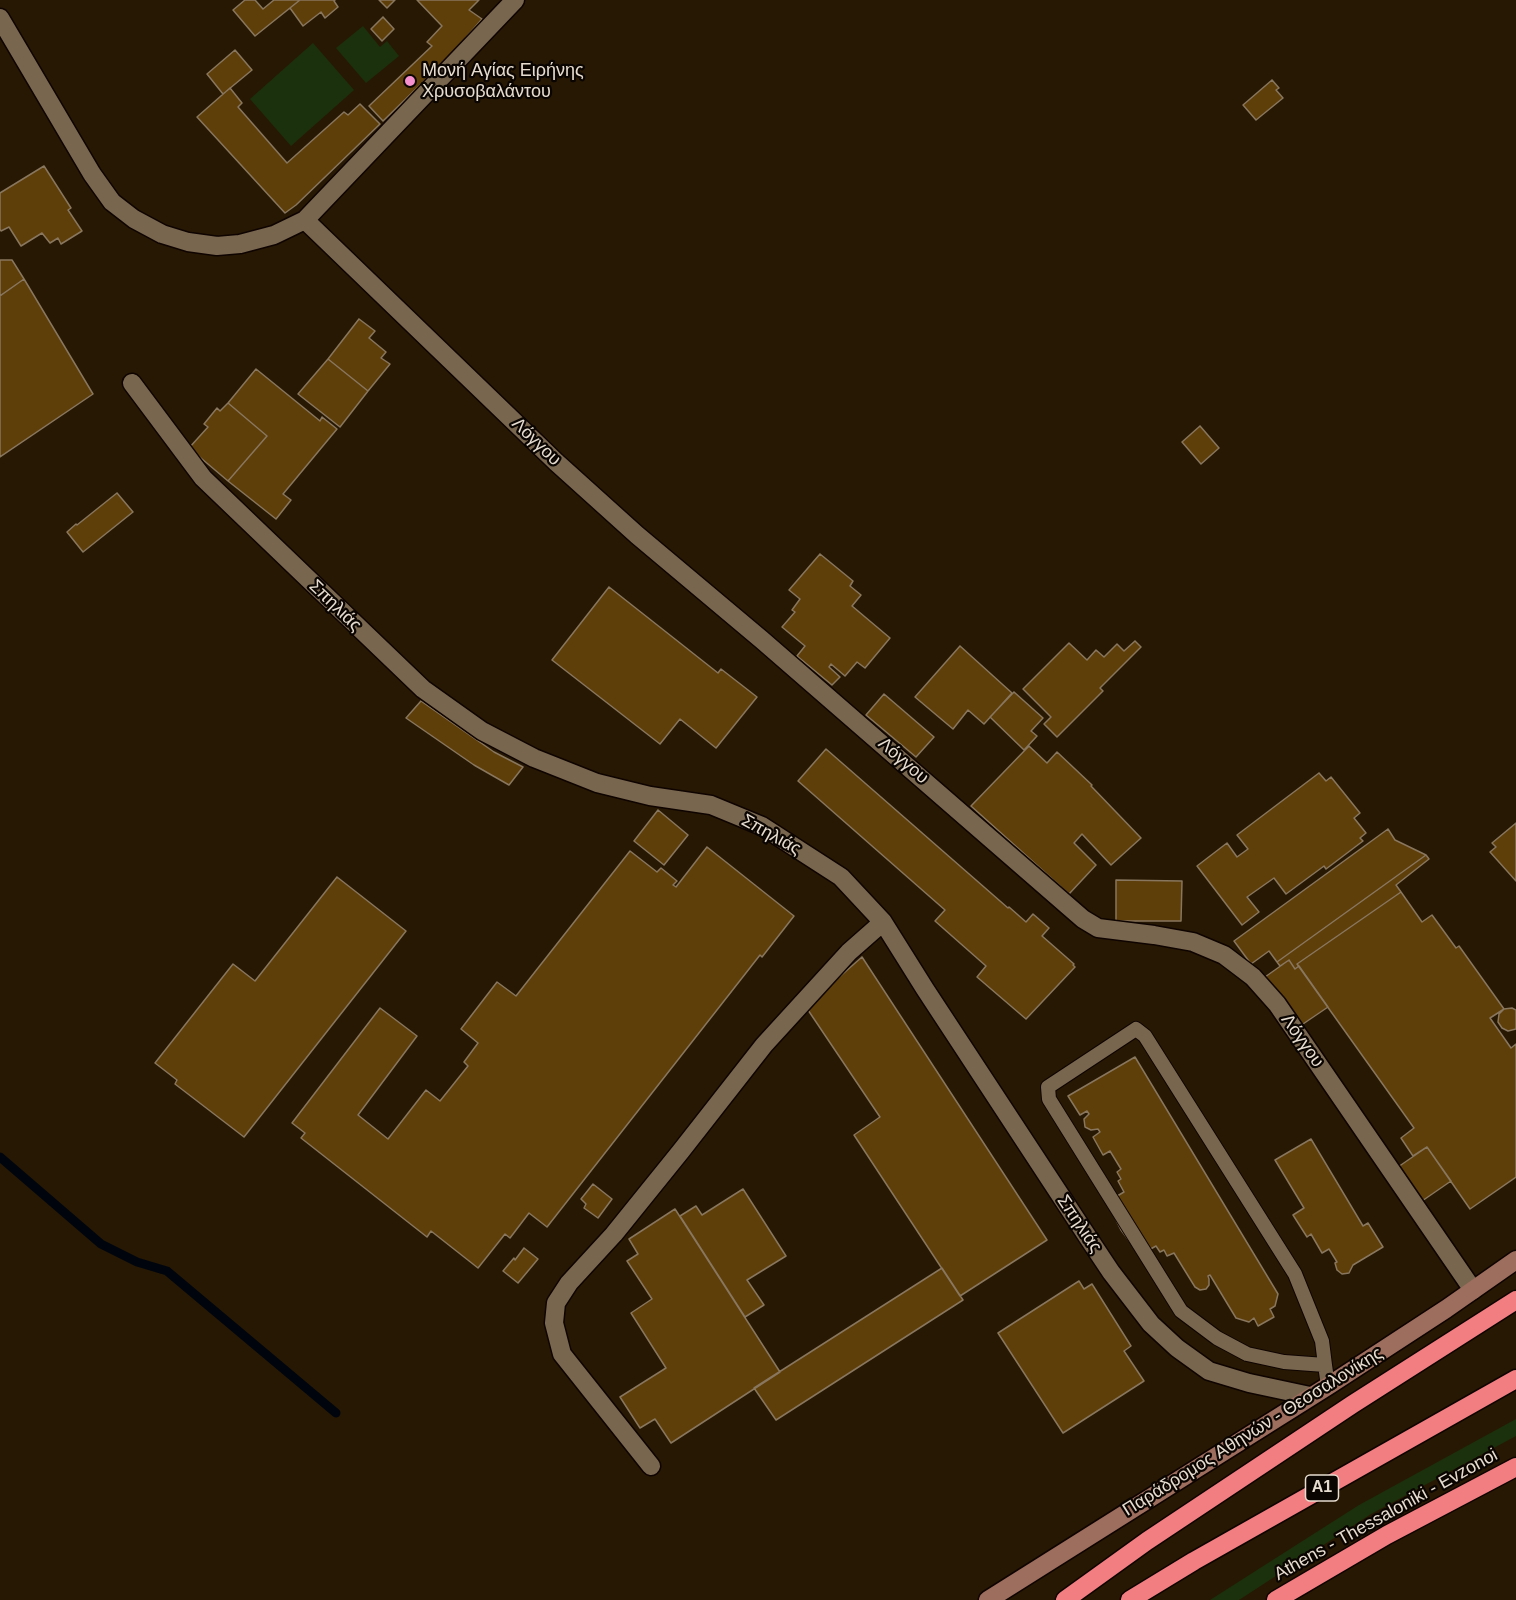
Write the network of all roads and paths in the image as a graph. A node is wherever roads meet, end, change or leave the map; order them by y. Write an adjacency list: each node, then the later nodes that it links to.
1 (515, 0): 3 (street)
2 (0, 18): 3 (street)
3 (305, 220): 7 (street, Λόγγου)
4 (132, 383): 5 (street, Σπηλιάς)
5 (883, 922): 12 (street, Σπηλιάς); 13 (street)
6 (1516, 1260): 7 (main road, Παράδρομος Αθηνών - Θεσσαλονίκης)
7 (1473, 1290): 11 (main road, Παράδρομος Αθηνών - Θεσσαλονίκης)
8 (1516, 1300): 16 (highway)
9 (1325, 1365): 9 (lane); 11 (lane)
10 (1516, 1379): 17 (highway, Α1)
11 (1328, 1386): 12 (main road, Παράδρομος Αθηνών - Θεσσαλονίκης)
12 (1310, 1396): 15 (main road, Παράδρομος Αθηνών - Θεσσαλονίκης)
13 (651, 1466)
14 (1516, 1467): 18 (highway, Athens - Thessaloniki - Evzonoi)
15 (988, 1600)
16 (1065, 1600)
17 (1130, 1600)
18 (1276, 1600)

